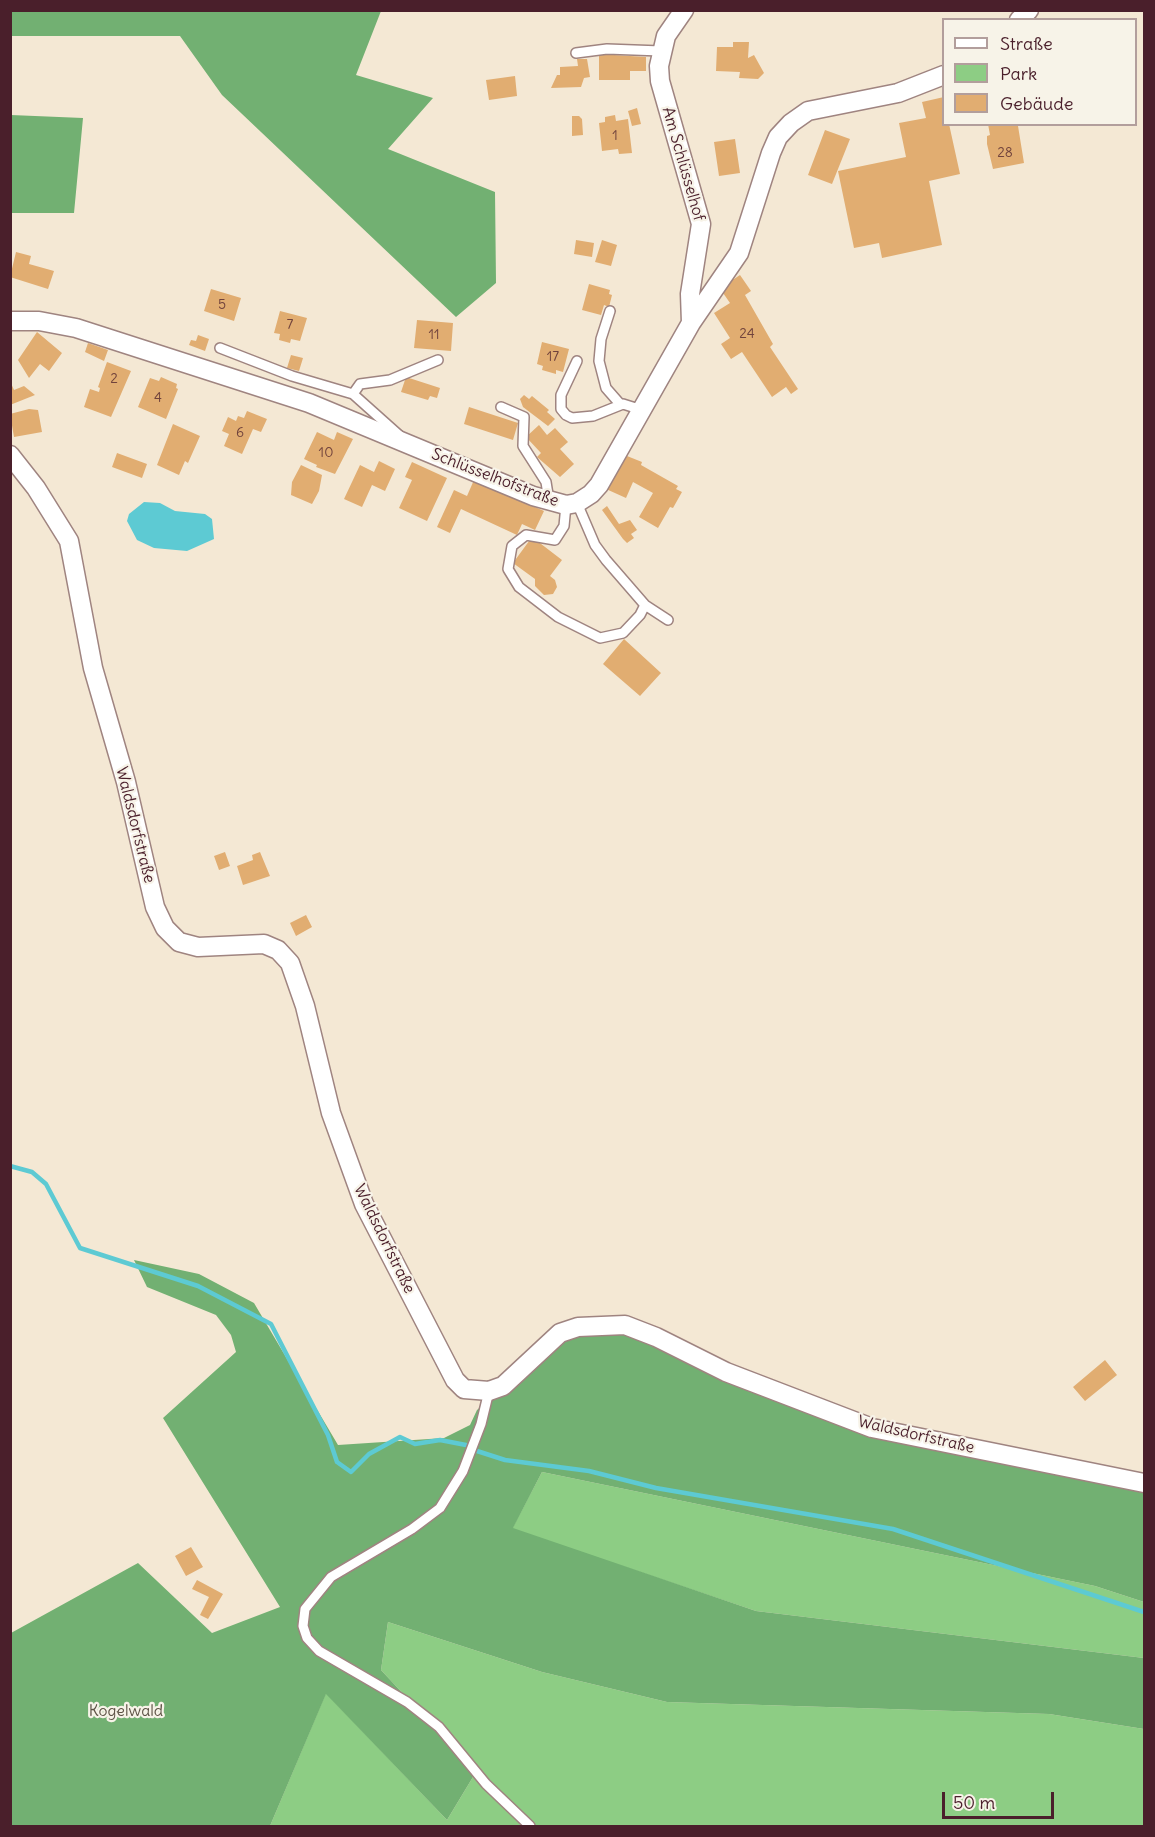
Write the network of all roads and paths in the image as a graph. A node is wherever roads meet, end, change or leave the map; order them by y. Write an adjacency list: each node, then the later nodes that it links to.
1 (684, 10): 2 (street, Am Schlüsselhof)
2 (661, 51): 3 (lane); 7 (street, Am Schlüsselhof)
3 (576, 53)
4 (942, 76): 7 (street, Schlüsselhofstraße)
5 (610, 311): 12 (lane)
6 (10, 321): 15 (street, Schlüsselhofstraße)
7 (691, 323): 14 (street, Schlüsselhofstraße)
8 (220, 348): 11 (lane)
9 (438, 360): 11 (lane)
10 (577, 361): 12 (lane)
11 (353, 394): 15 (lane)
12 (620, 405): 14 (lane)
13 (501, 407): 17 (lane)
14 (642, 410): 17 (street, Schlüsselhofstraße)
15 (404, 442): 17 (street, Schlüsselhofstraße)
16 (10, 455): 20 (street, Waldsdorfstraße)
17 (564, 503): 18 (lane); 18 (lane)
18 (645, 604): 19 (lane)
19 (668, 620)
20 (489, 1391): 21 (street, Waldsdorfstraße); 22 (lane)
21 (1144, 1483)
22 (530, 1827)

